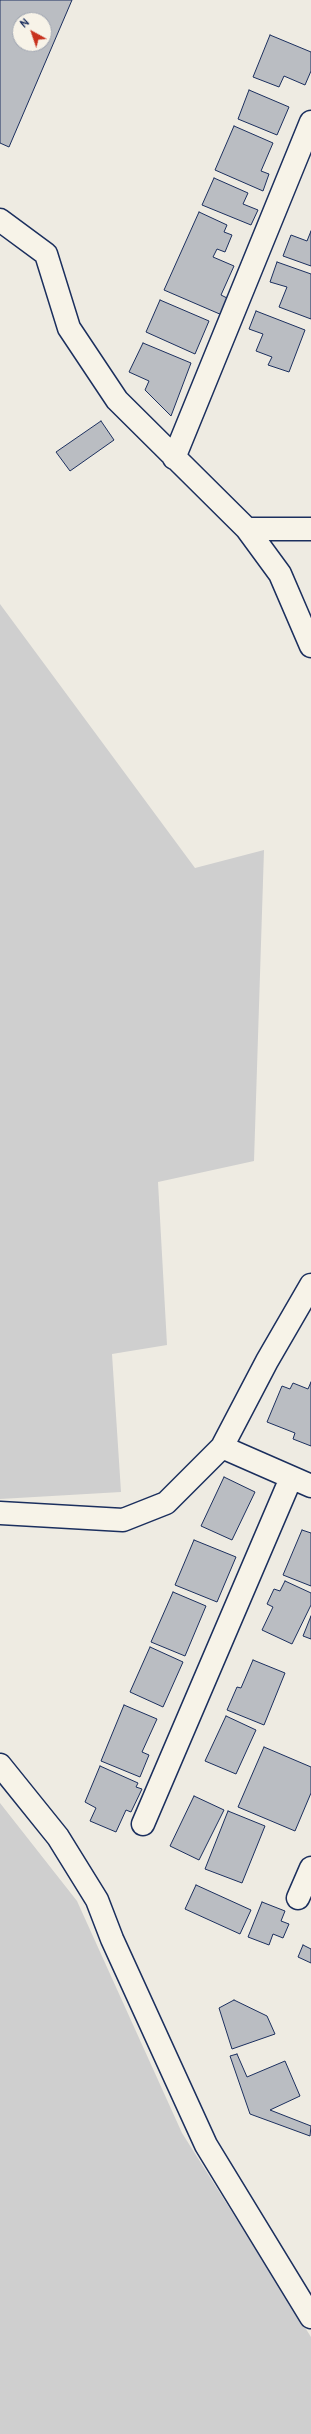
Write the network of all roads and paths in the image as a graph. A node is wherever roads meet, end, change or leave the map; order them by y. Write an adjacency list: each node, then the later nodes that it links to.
1 (311, 122): 3 (street)
2 (0, 220): 3 (street)
3 (174, 458): 4 (street)
4 (247, 529): 5 (street); 6 (street)
5 (311, 529)
6 (311, 646)
7 (311, 1285): 8 (street)
8 (222, 1447): 9 (street); 11 (street)
9 (291, 1478): 10 (street); 13 (street)
10 (311, 1486)
11 (0, 1513)
12 (0, 1765): 16 (street)
13 (143, 1824)
14 (311, 1868): 15 (street)
15 (298, 1898)
16 (311, 2317)

